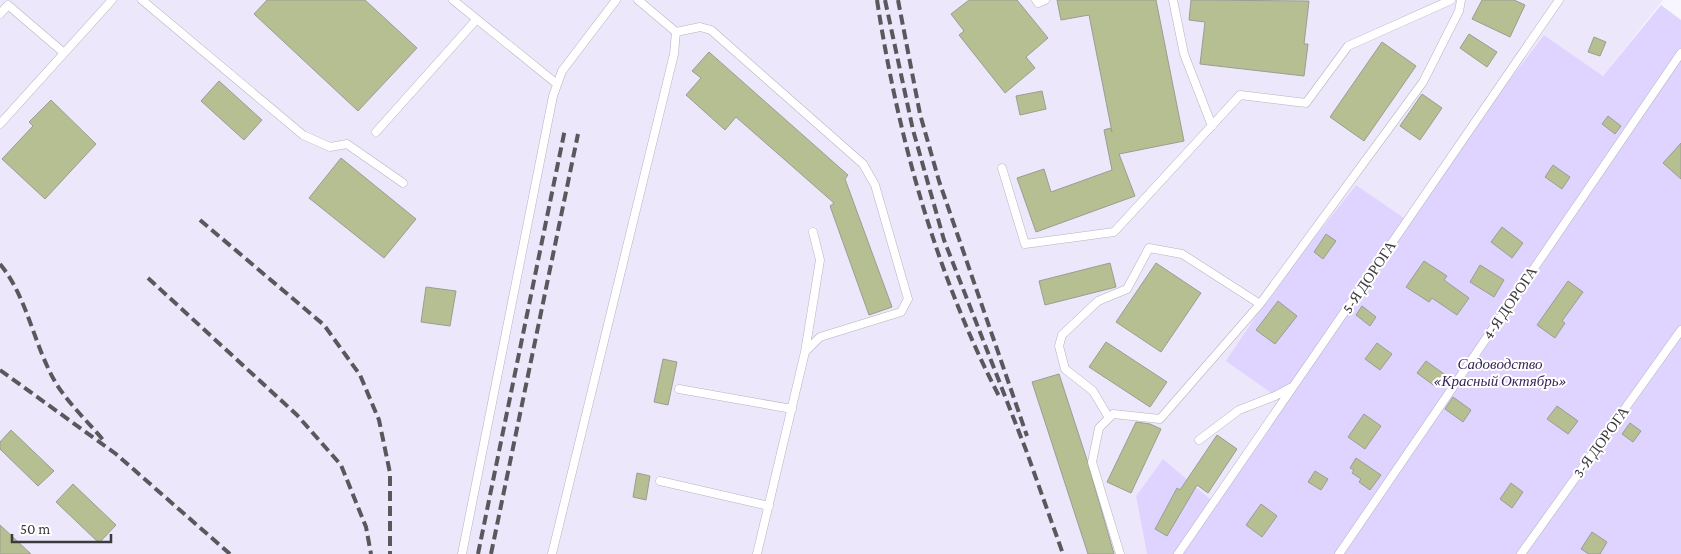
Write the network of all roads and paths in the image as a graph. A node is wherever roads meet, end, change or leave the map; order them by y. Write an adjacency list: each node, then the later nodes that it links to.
1 (112, 0): 15 (lane)
2 (142, 0): 22 (lane)
3 (453, 0): 13 (lane)
4 (616, 0): 17 (lane)
5 (638, 0): 14 (lane)
6 (1036, 0): 7 (lane)
7 (1046, 0)
8 (1173, 0): 19 (lane)
9 (1451, 0): 19 (lane)
10 (1461, 0): 24 (lane)
11 (1559, 0): 27 (lane, 5-Я ДОРОГА)
12 (0, 14): 15 (lane)
13 (476, 20): 17 (lane); 20 (lane)
14 (676, 32): 26 (lane); 35 (lane)
15 (64, 53): 18 (lane)
16 (1681, 53): 39 (lane, 4-Я ДОРОГА)
17 (557, 84): 34 (lane)
18 (0, 124)
19 (1212, 126): 21 (lane)
20 (376, 132)
21 (1002, 168)
22 (403, 183)
23 (813, 232): 26 (lane)
24 (1260, 304): 30 (lane); 30 (lane)
25 (1681, 330): 40 (lane, 3-Я ДОРОГА)
26 (805, 352): 29 (lane)
27 (1294, 385): 31 (lane); 38 (lane, 5-Я ДОРОГА)
28 (679, 389): 29 (lane)
29 (792, 409): 33 (lane)
30 (1109, 418): 37 (lane)
31 (1199, 440)
32 (660, 481): 33 (lane)
33 (769, 506): 36 (lane)
34 (462, 554)
35 (552, 554)
36 (757, 554)
37 (1120, 554)
38 (1178, 554)
39 (1339, 554)
40 (1521, 554)

